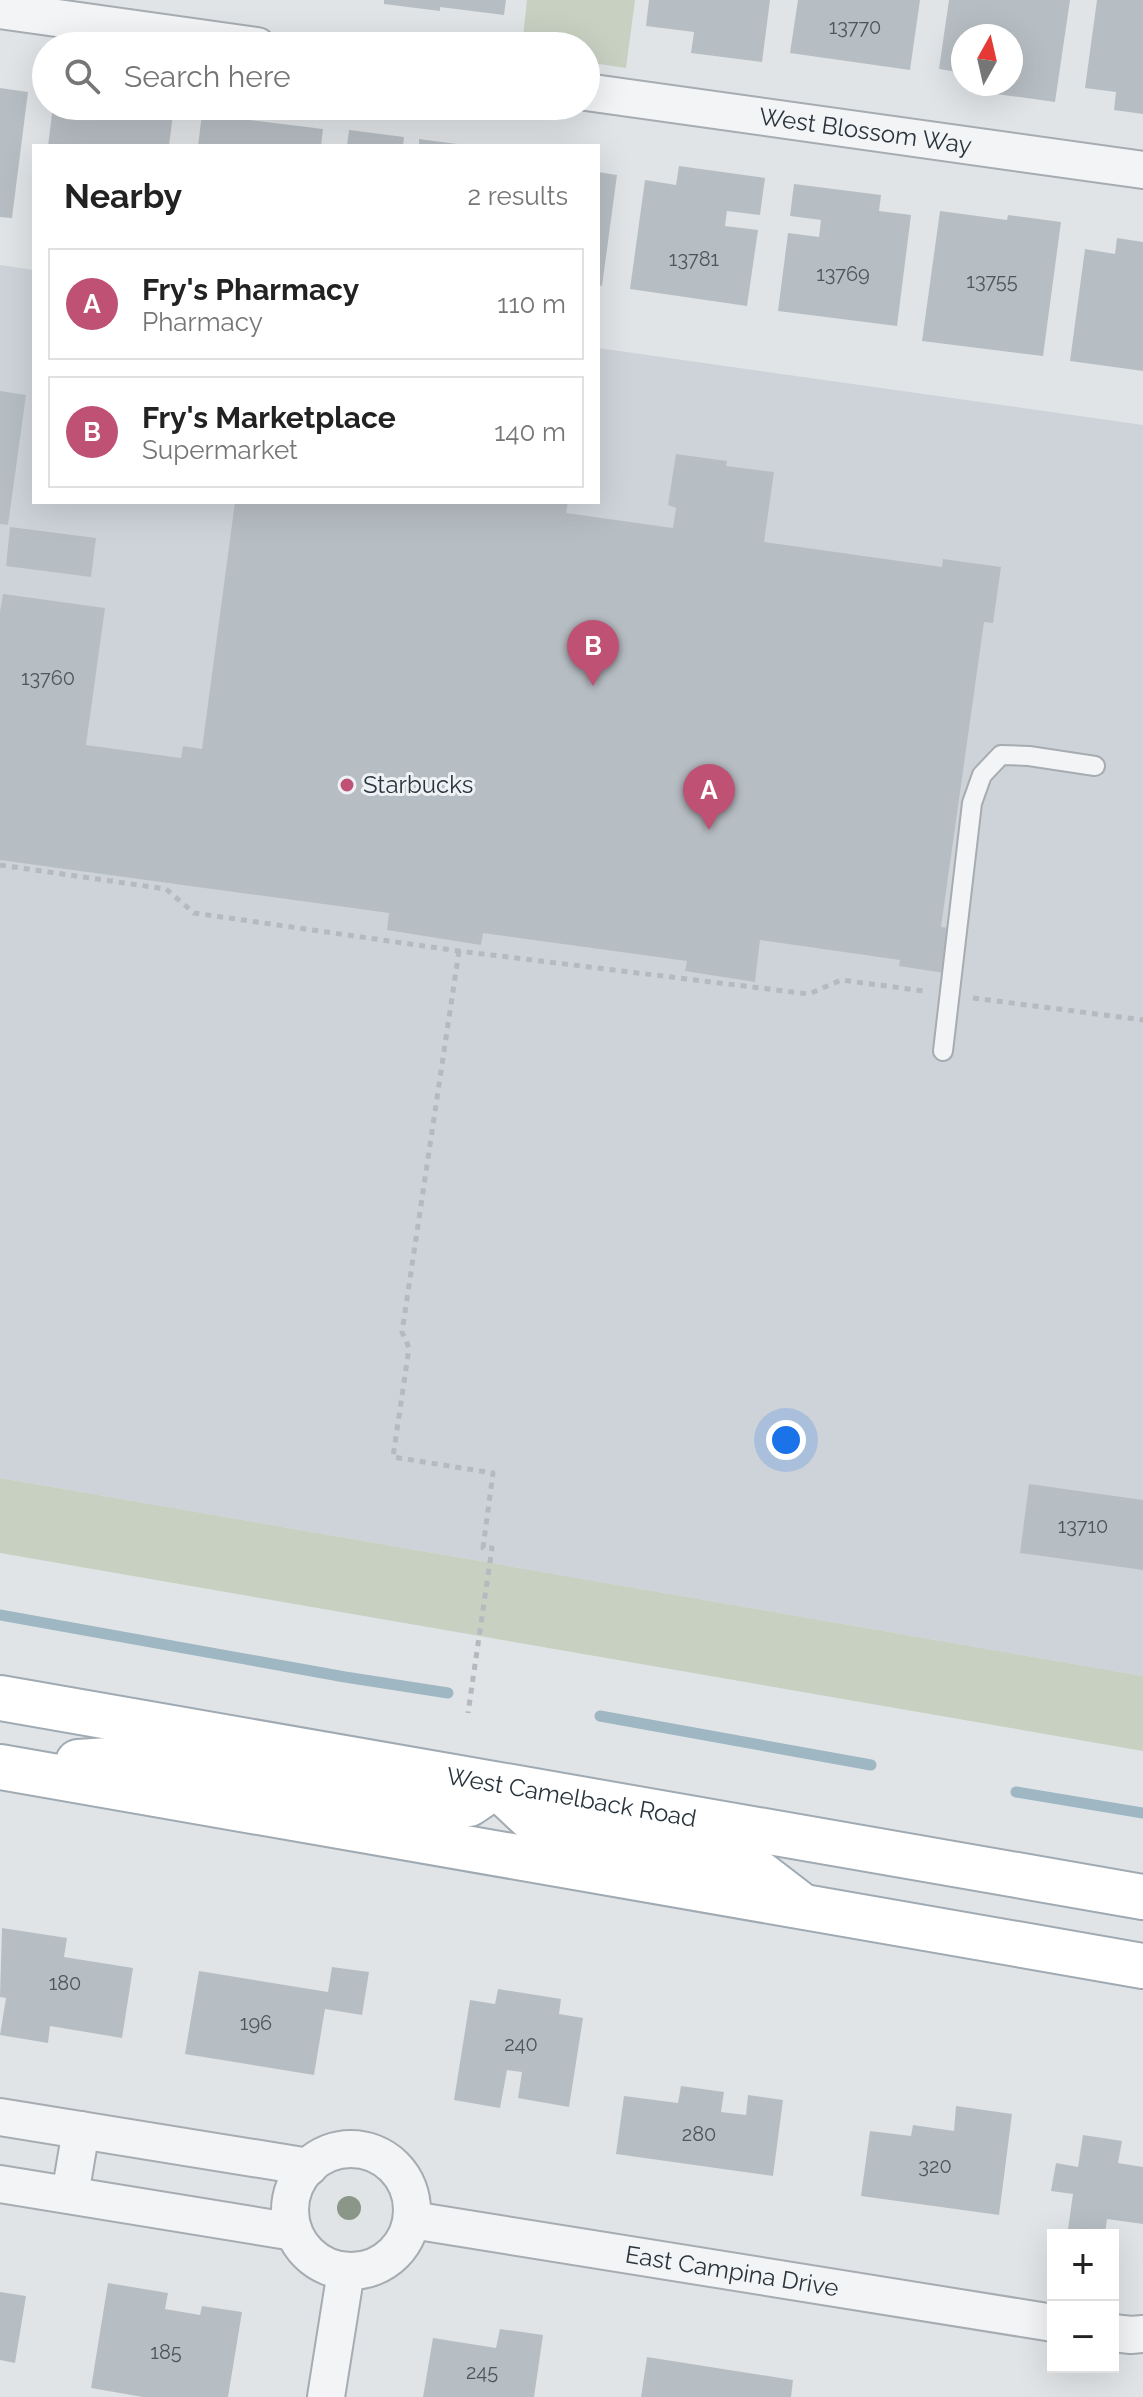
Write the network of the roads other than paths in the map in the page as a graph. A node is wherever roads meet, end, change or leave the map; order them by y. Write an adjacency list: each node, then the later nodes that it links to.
1 (0, 10): 2 (street)
2 (157, 32)
3 (600, 94): 4 (street, West Blossom Way)
4 (1143, 170)
5 (1095, 766): 6 (lane)
6 (943, 1051)
7 (0, 1698): 9 (main road, West Camelback Road)
8 (19, 1770): 9 (main road); 11 (main road)
9 (497, 1785): 10 (main road, West Camelback Road); 11 (main road)
10 (1143, 1897)
11 (802, 1906): 12 (main road)
12 (1143, 1966)
13 (0, 2117): 14 (street)
14 (81, 2130): 15 (street); 17 (street)
15 (309, 2167): 18 (street); 19 (street)
16 (0, 2184): 17 (street)
17 (70, 2195): 19 (street)
18 (412, 2220): 20 (street); 21 (street, East Campina Drive)
19 (294, 2232): 20 (street)
20 (346, 2271): 22 (street)
21 (1047, 2322)
22 (326, 2397)

